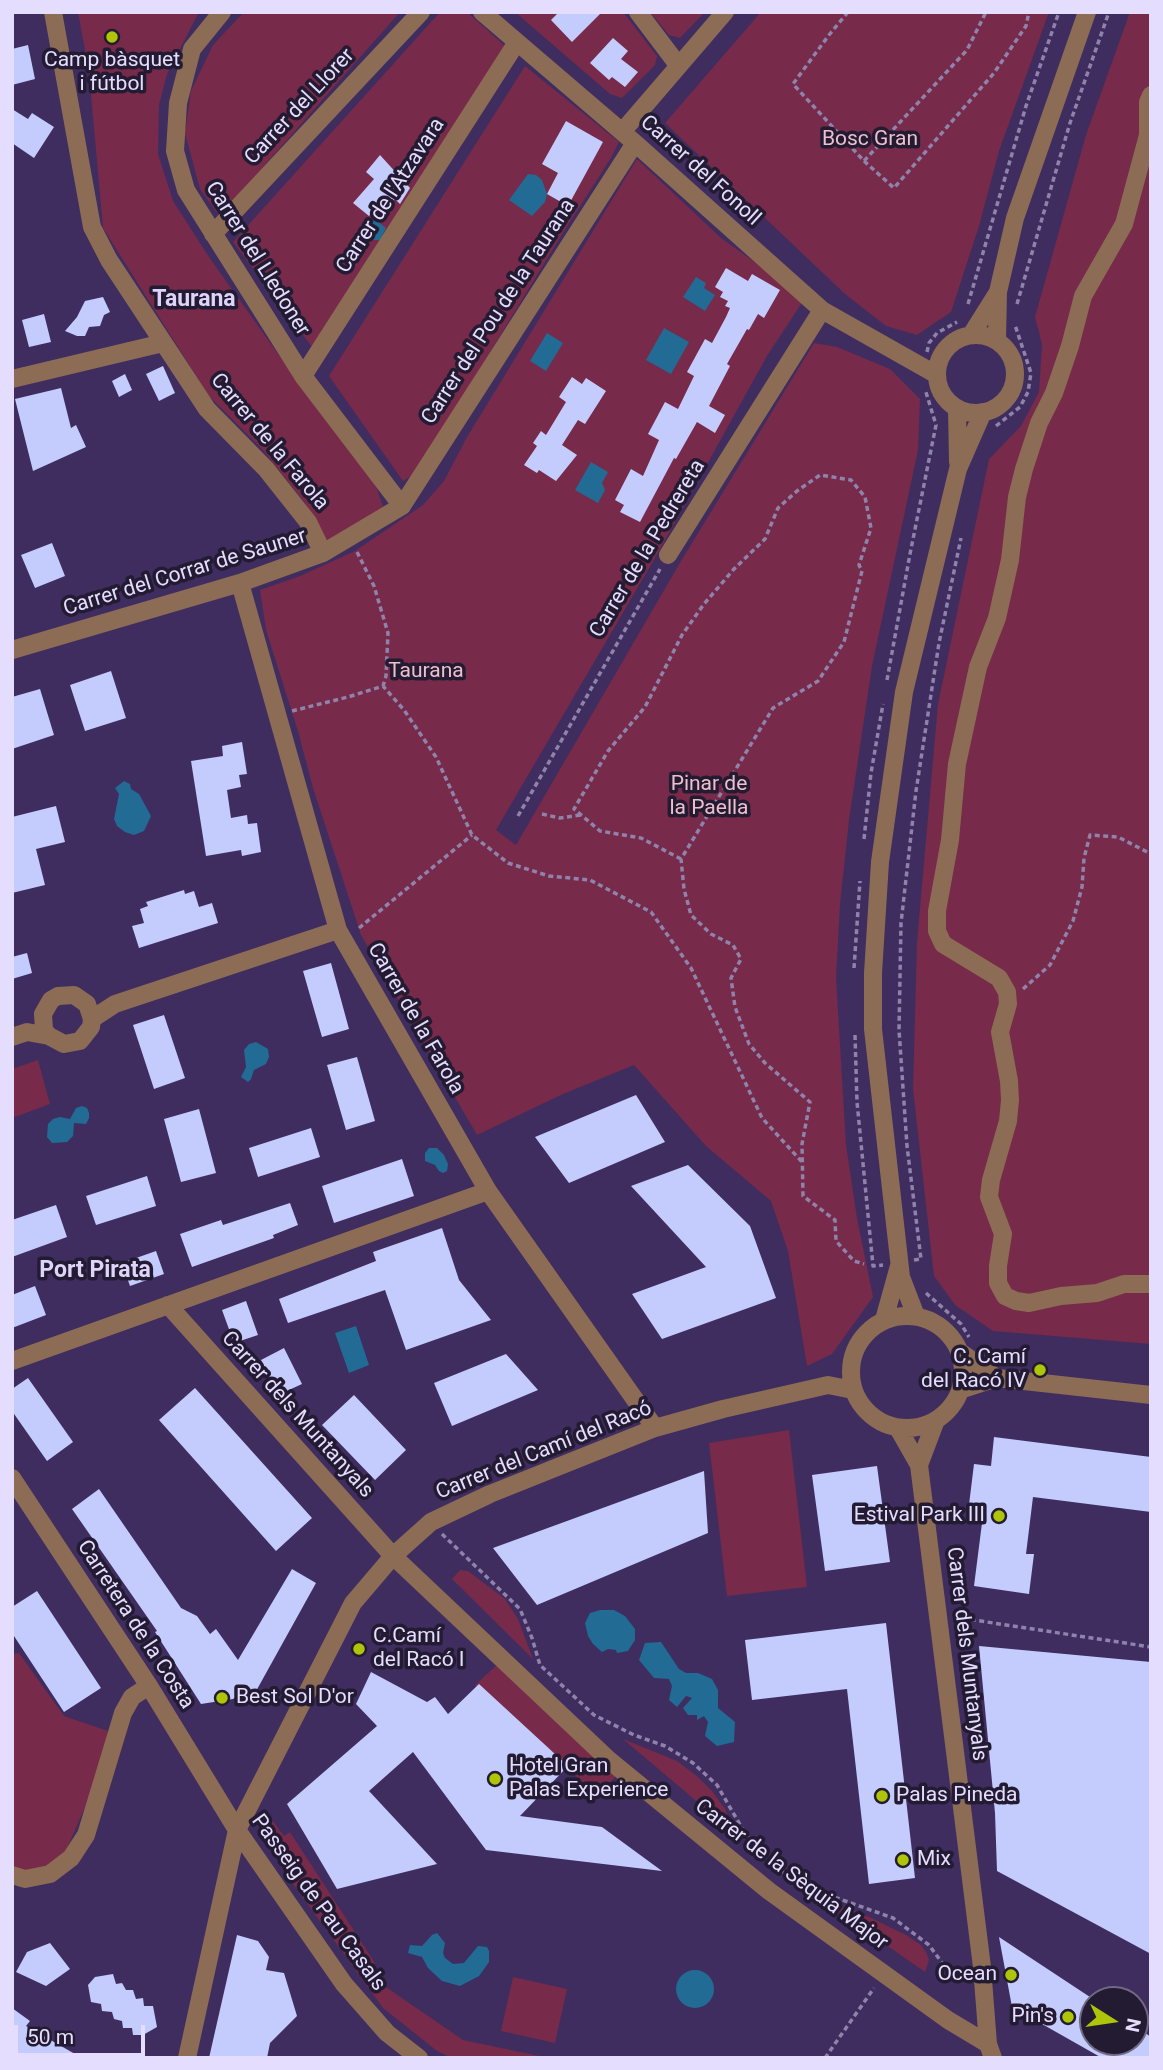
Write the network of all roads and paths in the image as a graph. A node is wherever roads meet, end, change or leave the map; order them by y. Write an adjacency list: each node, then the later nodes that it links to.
1 (53, 12): 25 (street, Carrer de la Farola)
2 (222, 12): 18 (street, Carrer del Lledoner)
3 (421, 12): 18 (street, Carrer del Llorer)
4 (482, 12): 13 (street, Carrer del Fonoll)
5 (638, 12): 14 (street)
6 (725, 12): 14 (street, Carrer del Pou de la Taurana)
7 (848, 12): 17 (path)
8 (986, 12): 17 (path)
9 (1029, 12): 17 (path)
10 (1059, 12): 27 (path)
11 (1087, 12): 19 (street)
12 (1109, 12): 20 (path)
13 (517, 42): 16 (street, Carrer del Fonoll); 28 (street, Carrer de l'Atzavara)
14 (678, 65): 16 (street, Carrer del Pou de la Taurana)
15 (1151, 95): 57 (street)
16 (628, 138): 21 (street, Carrer del Fonoll); 35 (street, Carrer del Pou de la Taurana)
17 (864, 161)
18 (212, 234): 28 (street, Carrer del Lledoner)
19 (998, 292): 23 (street); 24 (street)
20 (1016, 307)
21 (822, 310): 26 (street, Carrer del Fonoll); 39 (street, Carrer de la Pedrereta)
22 (1013, 318): 33 (path)
23 (971, 335): 24 (street); 27 (street)
24 (997, 341): 32 (street)
25 (163, 344): 30 (street); 38 (street, Carrer de la Farola)
26 (897, 351): 27 (street, Carrer del Fonoll); 29 (street, Carrer del Fonoll)
27 (935, 353): 29 (street)
28 (303, 376): 35 (street, Carrer del Lledoner)
29 (929, 377): 31 (street); 43 (path)
30 (12, 379)
31 (957, 408): 32 (street); 34 (street)
32 (983, 412): 34 (street)
33 (995, 427)
34 (958, 469): 66 (street)
35 (402, 506): 37 (street, Carrer del Corrar de Sauner)
36 (964, 526): 66 (path)
37 (349, 537): 38 (street, Carrer del Corrar de Sauner); 42 (path)
38 (323, 553): 40 (street, Carrer del Corrar de Sauner)
39 (668, 555): 48 (path, Carrer de la Pedrereta)
40 (240, 583): 41 (street, Carrer del Corrar de Sauner); 45 (street, Carrer de la Farola)
41 (12, 650)
42 (383, 686): 45 (path); 49 (path)
43 (886, 691)
44 (883, 705): 50 (path)
45 (277, 714): 55 (street, Carrer de la Farola)
46 (541, 814): 47 (path)
47 (581, 815): 52 (path); 52 (path)
48 (518, 816)
49 (472, 835): 54 (path); 63 (path)
50 (864, 841)
51 (1151, 854): 57 (path)
52 (681, 859): 63 (path)
53 (861, 868): 56 (path)
54 (359, 928)
55 (338, 930): 58 (street); 64 (street, Carrer de la Farola)
56 (854, 972)
57 (1008, 999): 67 (street)
58 (90, 1011): 59 (street); 62 (street)
59 (43, 1014): 61 (street); 62 (street)
60 (855, 1034): 66 (path)
61 (20, 1035): 62 (street)
62 (49, 1036)
63 (802, 1162): 65 (path)
64 (488, 1191): 69 (street); 81 (street, Carrer de la Farola)
65 (864, 1264)
66 (900, 1270): 70 (street); 71 (street)
67 (1151, 1284)
68 (919, 1286): 72 (path)
69 (167, 1306): 73 (street); 86 (street, Carrer dels Muntanyals)
70 (916, 1316): 71 (street); 72 (street)
71 (884, 1320): 74 (street)
72 (967, 1348): 75 (street); 78 (street)
73 (12, 1361)
74 (851, 1366): 76 (street, Carrer del Camí del Racó); 77 (street)
75 (997, 1378): 78 (street); 79 (street)
76 (828, 1385): 77 (street, Carrer del Camí del Racó); 81 (street, Carrer del Camí del Racó)
77 (853, 1390): 82 (street)
78 (960, 1390): 80 (street)
79 (1151, 1395)
80 (936, 1420): 82 (street); 83 (street, Carrer dels Muntanyals)
81 (655, 1428): 85 (street, Carrer del Camí del Racó)
82 (898, 1428): 83 (street, Carrer dels Muntanyals)
83 (919, 1465): 87 (street, Carrer dels Muntanyals)
84 (12, 1478): 89 (street, Carretera de la Costa)
85 (431, 1522): 86 (street, Carrer del Camí del Racó); 93 (path)
86 (393, 1556): 91 (street, Carrer del Camí del Racó); 94 (street, Carrer de la Sèquia Major)
87 (938, 1615): 88 (path); 93 (street, Carrer dels Muntanyals)
88 (1151, 1647)
89 (149, 1686): 90 (street, Carretera de la Costa); 92 (street)
90 (217, 1798): 91 (street, Passeig de Pau Casals)
91 (237, 1830): 96 (street, Carrer del Camí del Racó); 97 (street, Passeig de Pau Casals)
92 (12, 1875)
93 (982, 1967): 95 (street, Carrer dels Muntanyals)
94 (884, 1974): 95 (street, Carrer de la Sèquia Major); 98 (path)
95 (994, 2053)
96 (187, 2058)
97 (419, 2058)
98 (825, 2058)

